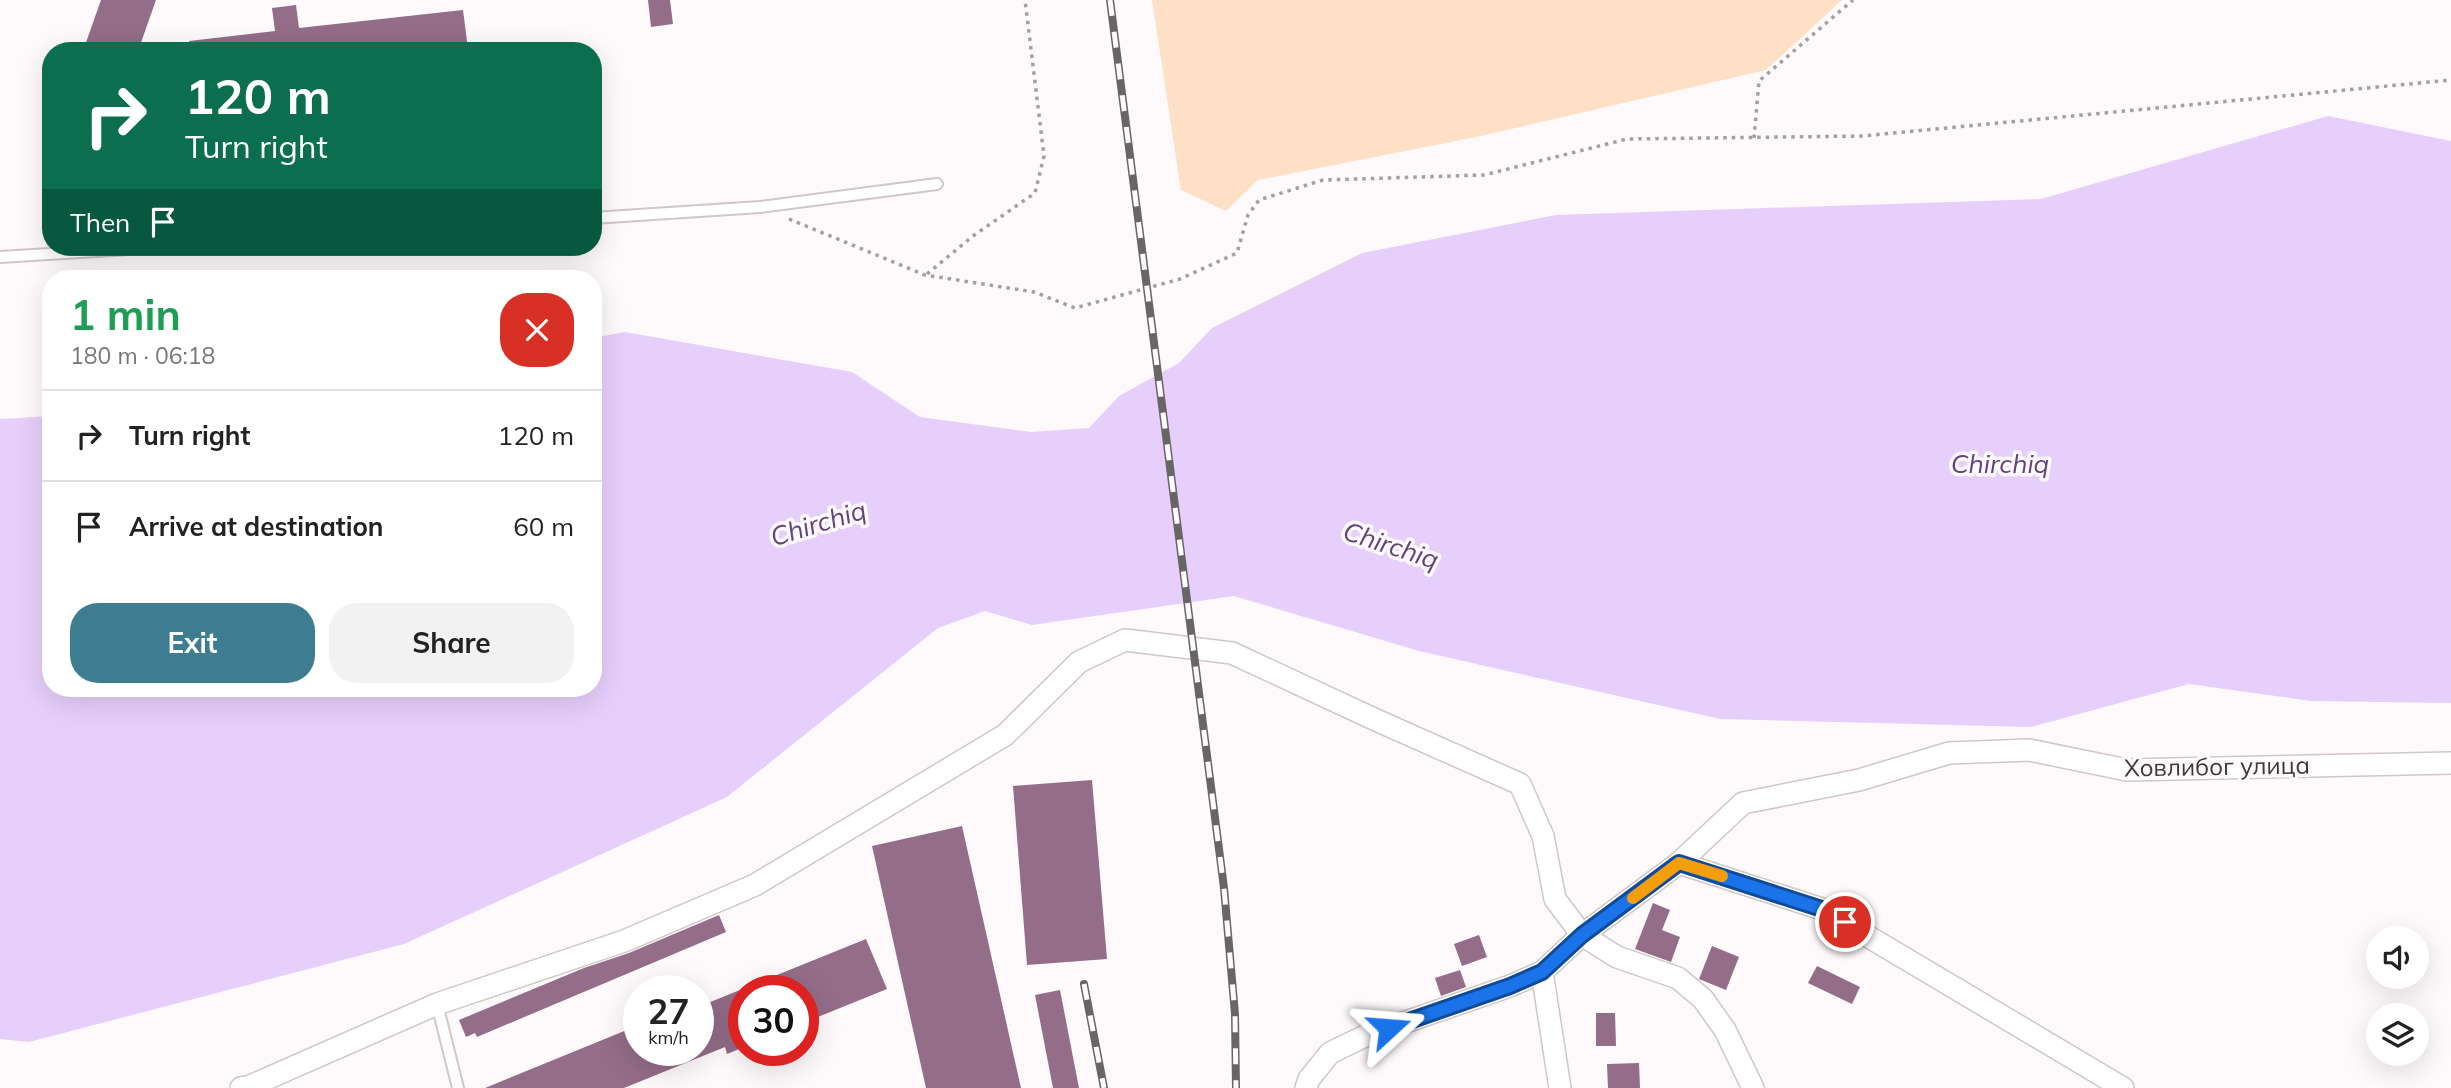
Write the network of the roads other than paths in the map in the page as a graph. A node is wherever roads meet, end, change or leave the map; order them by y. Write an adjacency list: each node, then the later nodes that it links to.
1 (937, 184): 2 (lane)
2 (602, 217)
3 (42, 254): 4 (lane)
4 (0, 257)
5 (2451, 763): 6 (street, Ховлибог улица)
6 (1679, 863): 7 (street, Ховлибог улица); 15 (street)
7 (1582, 935): 8 (street, Ховлибог улица); 9 (street); 14 (street)
8 (1542, 972): 12 (street, Ховлибог улица); 13 (street)
9 (437, 1004): 10 (street); 11 (lane)
10 (242, 1088)
11 (458, 1088)
12 (1306, 1088)
13 (1560, 1088)
14 (1753, 1088)
15 (2123, 1088)

